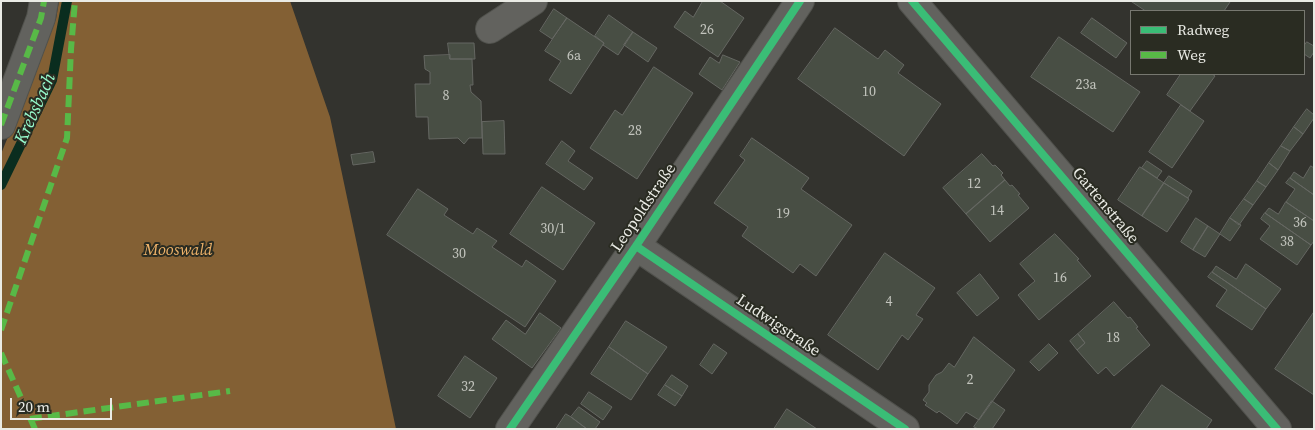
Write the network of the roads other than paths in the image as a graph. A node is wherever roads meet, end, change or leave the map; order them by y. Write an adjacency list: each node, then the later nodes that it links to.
1 (44, 1): 6 (street)
2 (533, 1): 5 (street)
3 (800, 1): 7 (street, Leopoldstraße)
4 (912, 1): 8 (street, Gartenstraße)
5 (490, 29)
6 (1, 125)
7 (636, 246): 9 (street, Leopoldstraße); 10 (street, Ludwigstraße)
8 (1272, 427)
9 (510, 429)
10 (904, 429)

